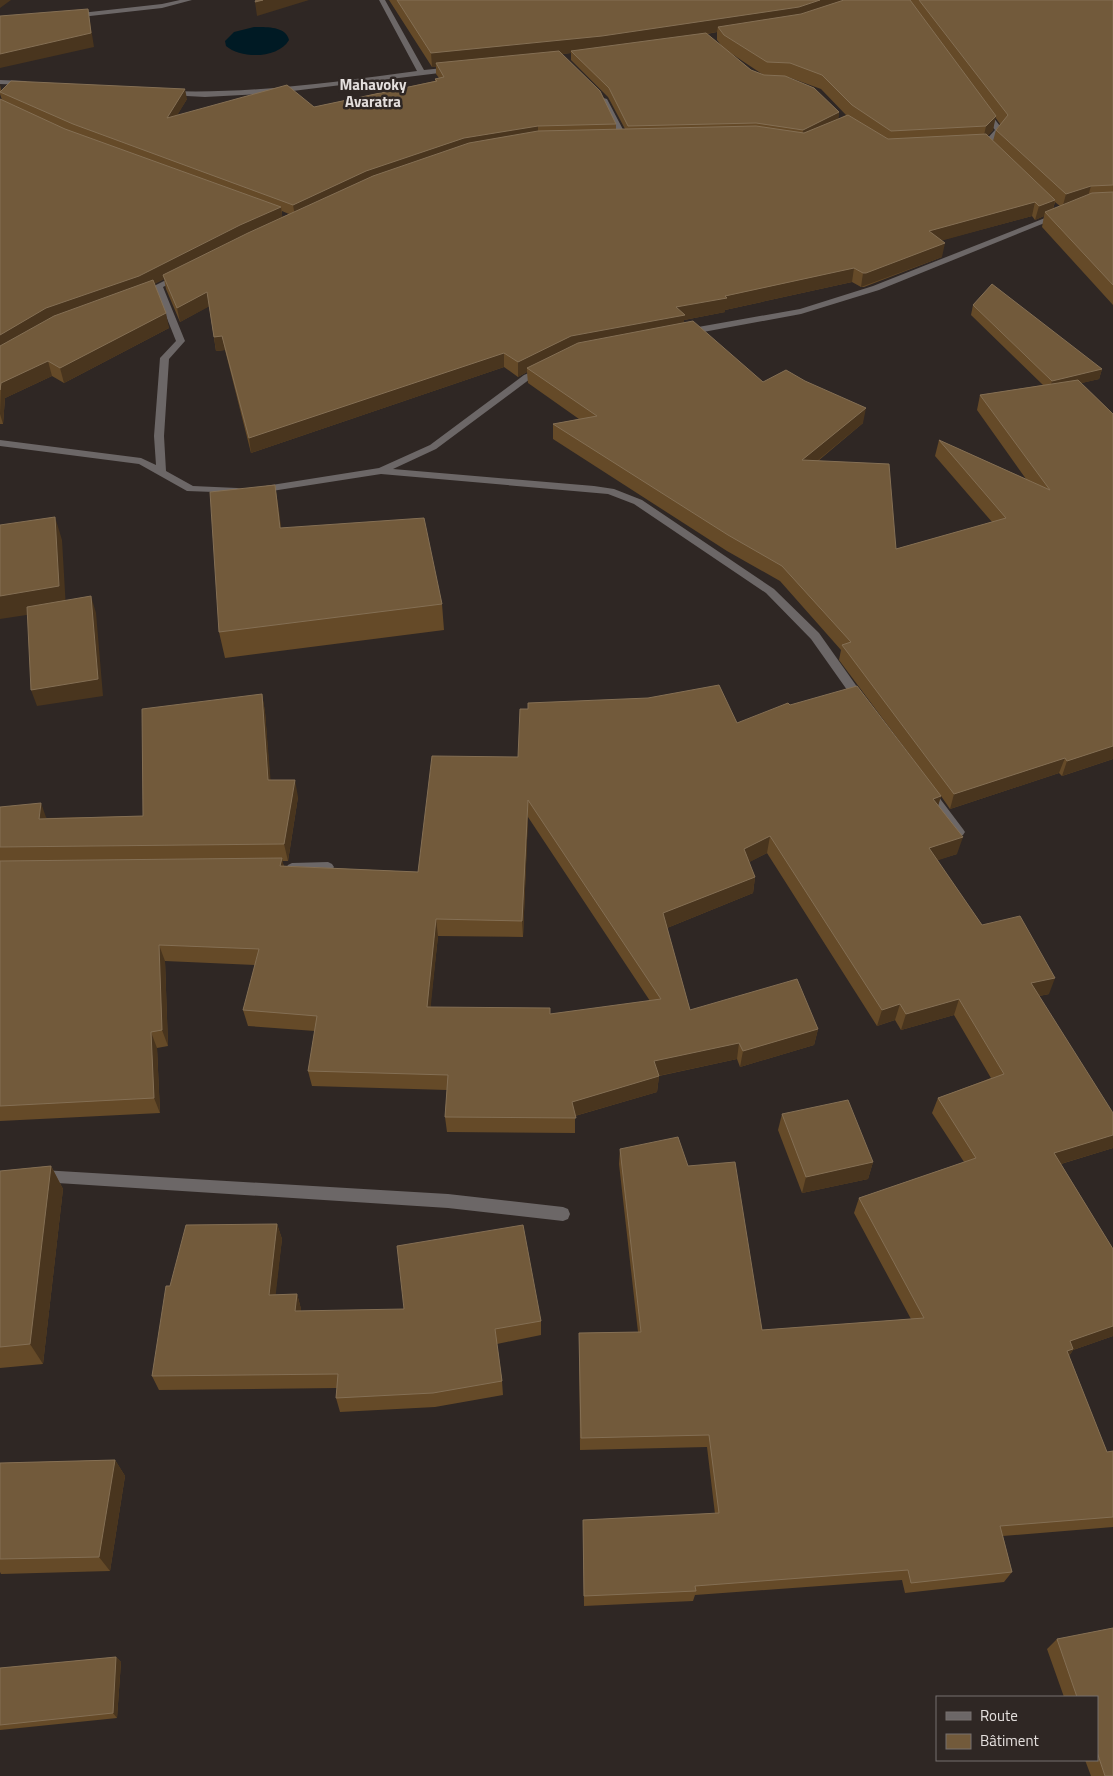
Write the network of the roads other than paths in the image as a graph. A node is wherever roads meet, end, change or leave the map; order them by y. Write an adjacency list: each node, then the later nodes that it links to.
1 (189, 0): 3 (street)
2 (382, 0): 5 (street)
3 (64, 17)
4 (457, 68): 5 (street)
5 (421, 72): 8 (street)
6 (0, 82): 7 (street)
7 (33, 83)
8 (156, 92)
9 (597, 93): 12 (street)
10 (981, 106): 14 (street)
11 (614, 139): 12 (street)
12 (624, 139): 13 (street)
13 (634, 139)
14 (986, 144): 15 (street); 16 (street)
15 (966, 145)
16 (993, 151)
17 (1062, 212): 21 (street)
18 (185, 274): 19 (street)
19 (159, 287): 20 (street); 25 (street)
20 (127, 300)
21 (678, 334)
22 (551, 366): 24 (street)
23 (0, 443): 25 (street)
24 (381, 471): 25 (street); 26 (street)
25 (161, 472)
26 (867, 710)
27 (919, 778): 28 (street)
28 (959, 832)
29 (328, 867): 30 (street)
30 (278, 868)
31 (30, 1176): 32 (street)
32 (563, 1214)

